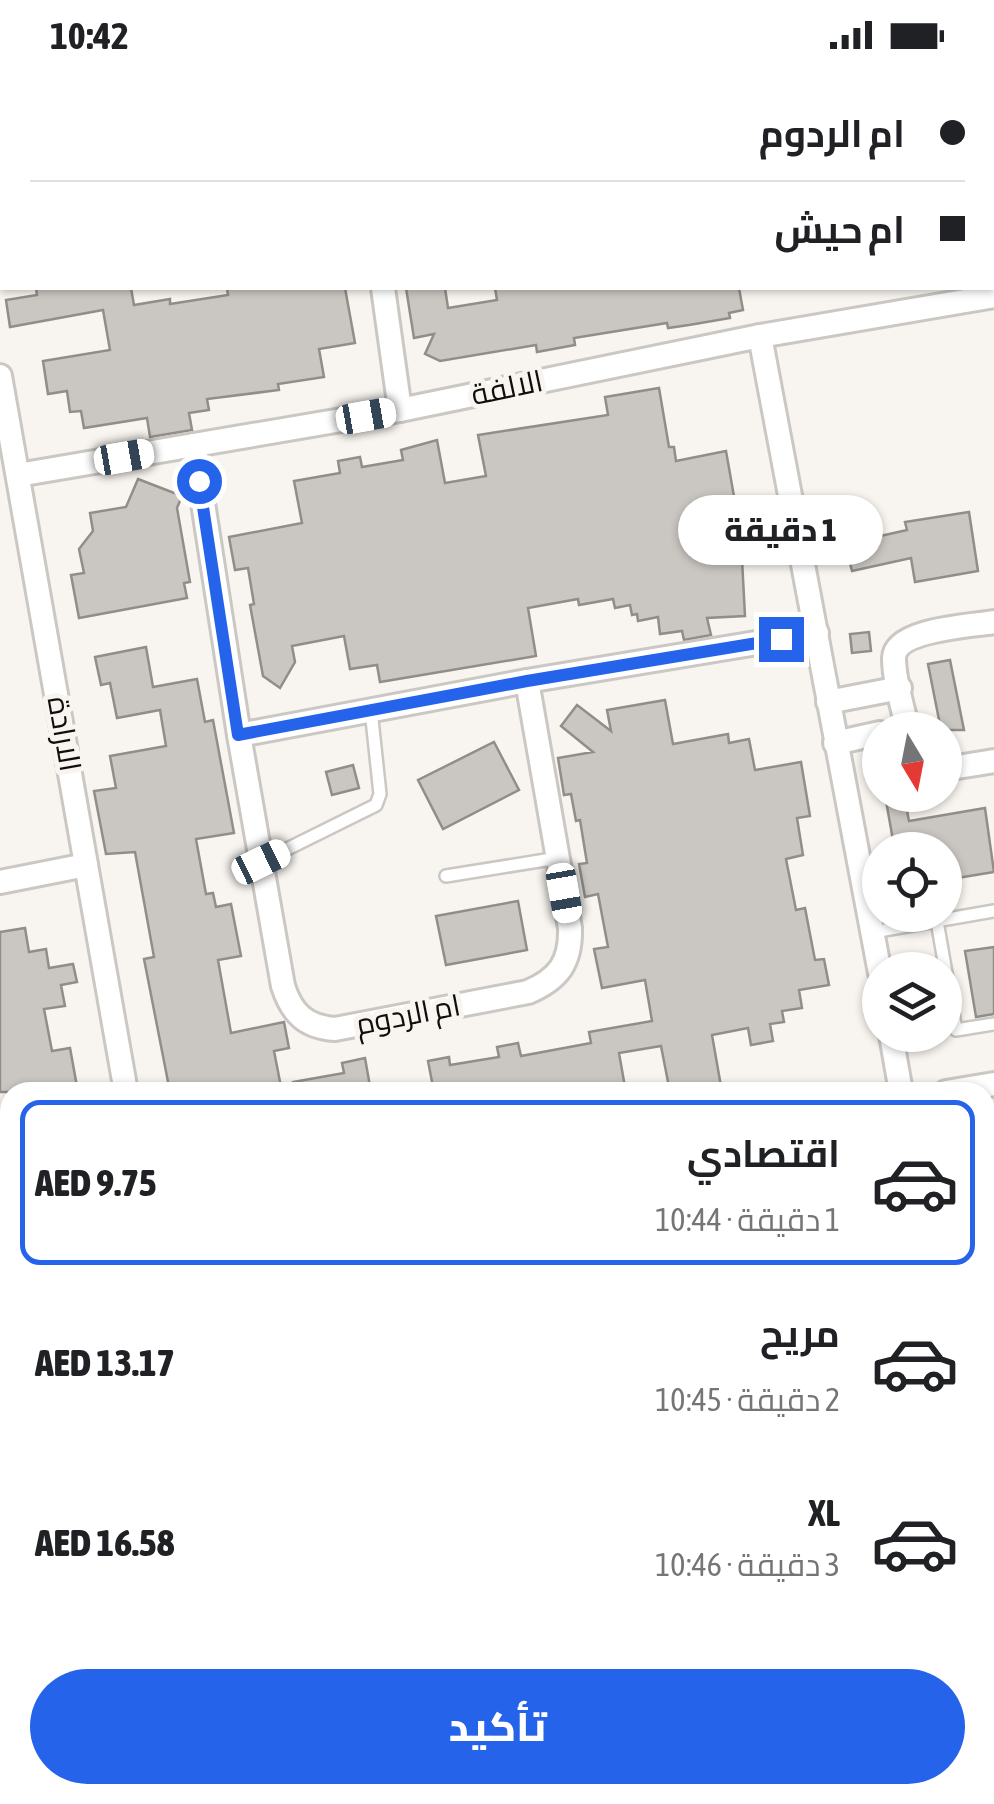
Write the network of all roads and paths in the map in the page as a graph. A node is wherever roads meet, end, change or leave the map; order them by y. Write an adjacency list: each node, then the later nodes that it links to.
1 (383, 290): 5 (street)
2 (994, 296): 3 (street, الالفة)
3 (760, 336): 5 (street, الالفة); 9 (street)
4 (0, 376): 7 (street, الارادة)
5 (400, 410): 6 (street, الالفة)
6 (194, 445): 7 (street, الالفة); 15 (street, ام الردوم)
7 (18, 475): 22 (street, الارادة)
8 (994, 622): 11 (street)
9 (817, 633): 10 (street); 12 (street)
10 (527, 681): 13 (street); 20 (street, ام الردوم)
11 (900, 688): 12 (street); 14 (street)
12 (828, 702): 17 (street)
13 (371, 710): 15 (street); 21 (lane)
14 (902, 712)
15 (238, 735): 21 (street, ام الردوم)
16 (862, 738): 17 (street)
17 (835, 743): 24 (street)
18 (994, 761): 19 (street)
19 (962, 766)
20 (558, 858): 21 (street, ام الردوم); 23 (lane)
21 (261, 862)
22 (86, 865): 25 (street); 33 (street, الارادة)
23 (446, 876)
24 (862, 877)
25 (0, 882)
26 (994, 911): 27 (lane)
27 (962, 917)
28 (873, 932): 30 (street)
29 (939, 932): 31 (lane)
30 (876, 952)
31 (994, 1024)
32 (894, 1052): 34 (street)
33 (124, 1082)
34 (898, 1082)

